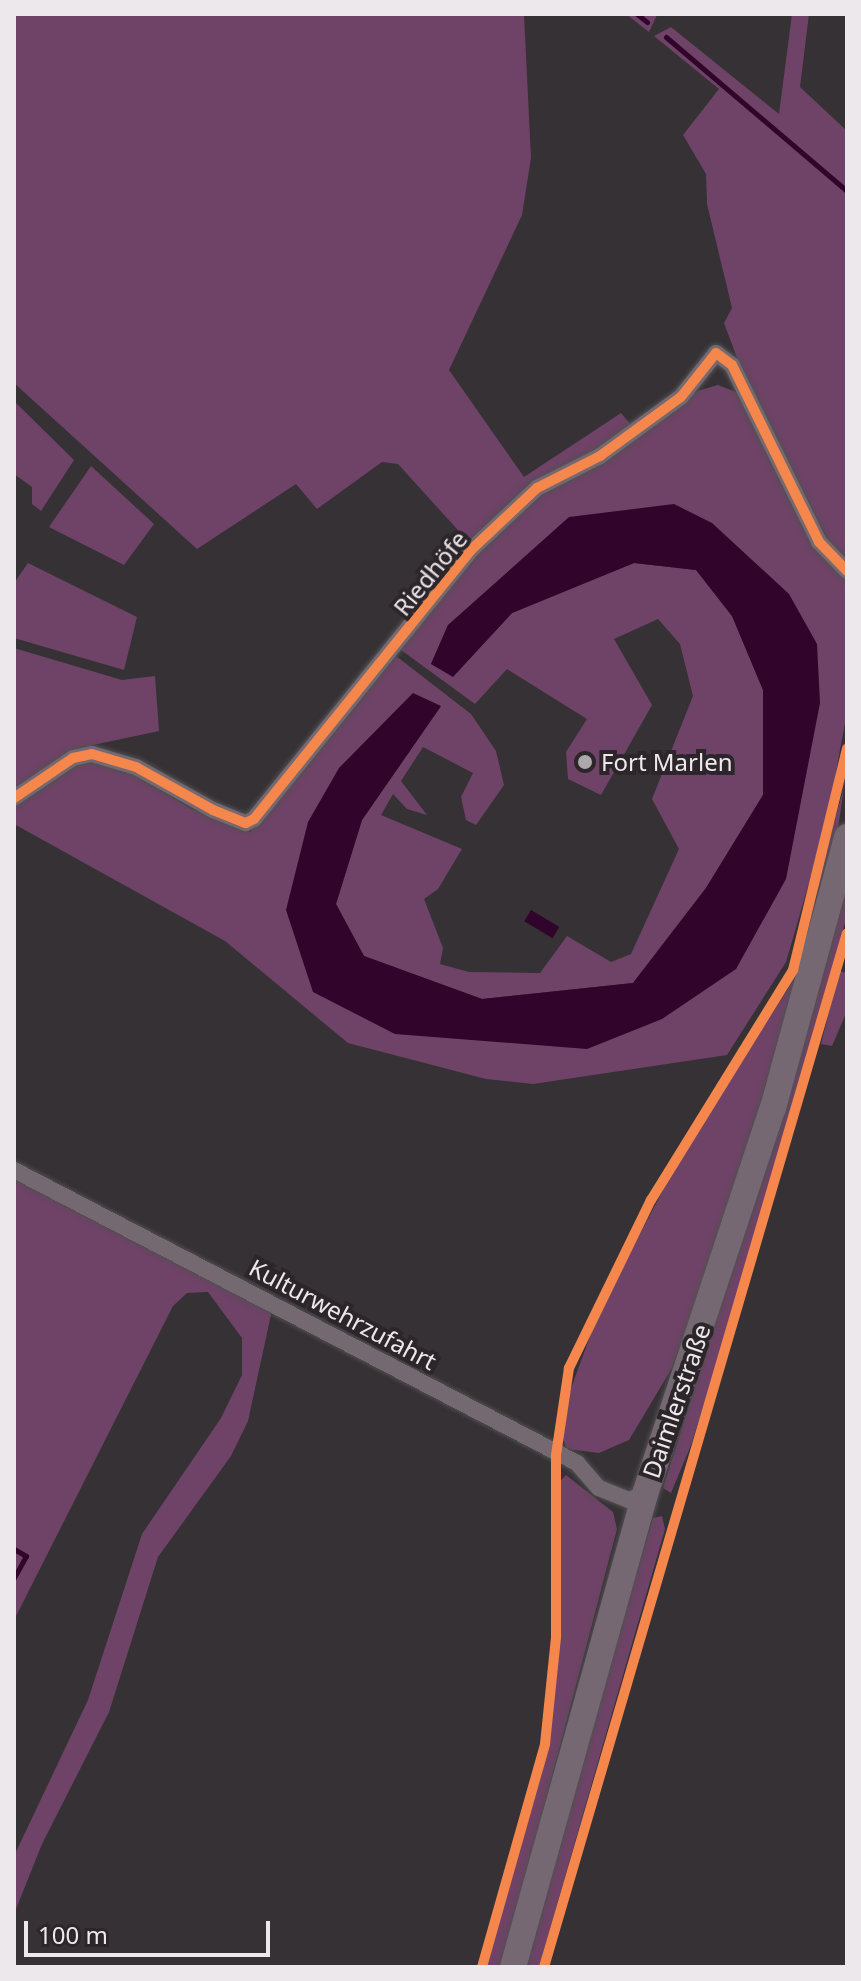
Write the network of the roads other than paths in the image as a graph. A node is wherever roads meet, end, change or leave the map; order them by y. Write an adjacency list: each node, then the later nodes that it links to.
1 (847, 571): 2 (street, Riedhöfe)
2 (14, 798)
3 (847, 837): 5 (main road, Daimlerstraße)
4 (14, 1170): 5 (street, Kulturwehrzufahrt)
5 (645, 1494): 6 (main road, Daimlerstraße)
6 (513, 1967)

